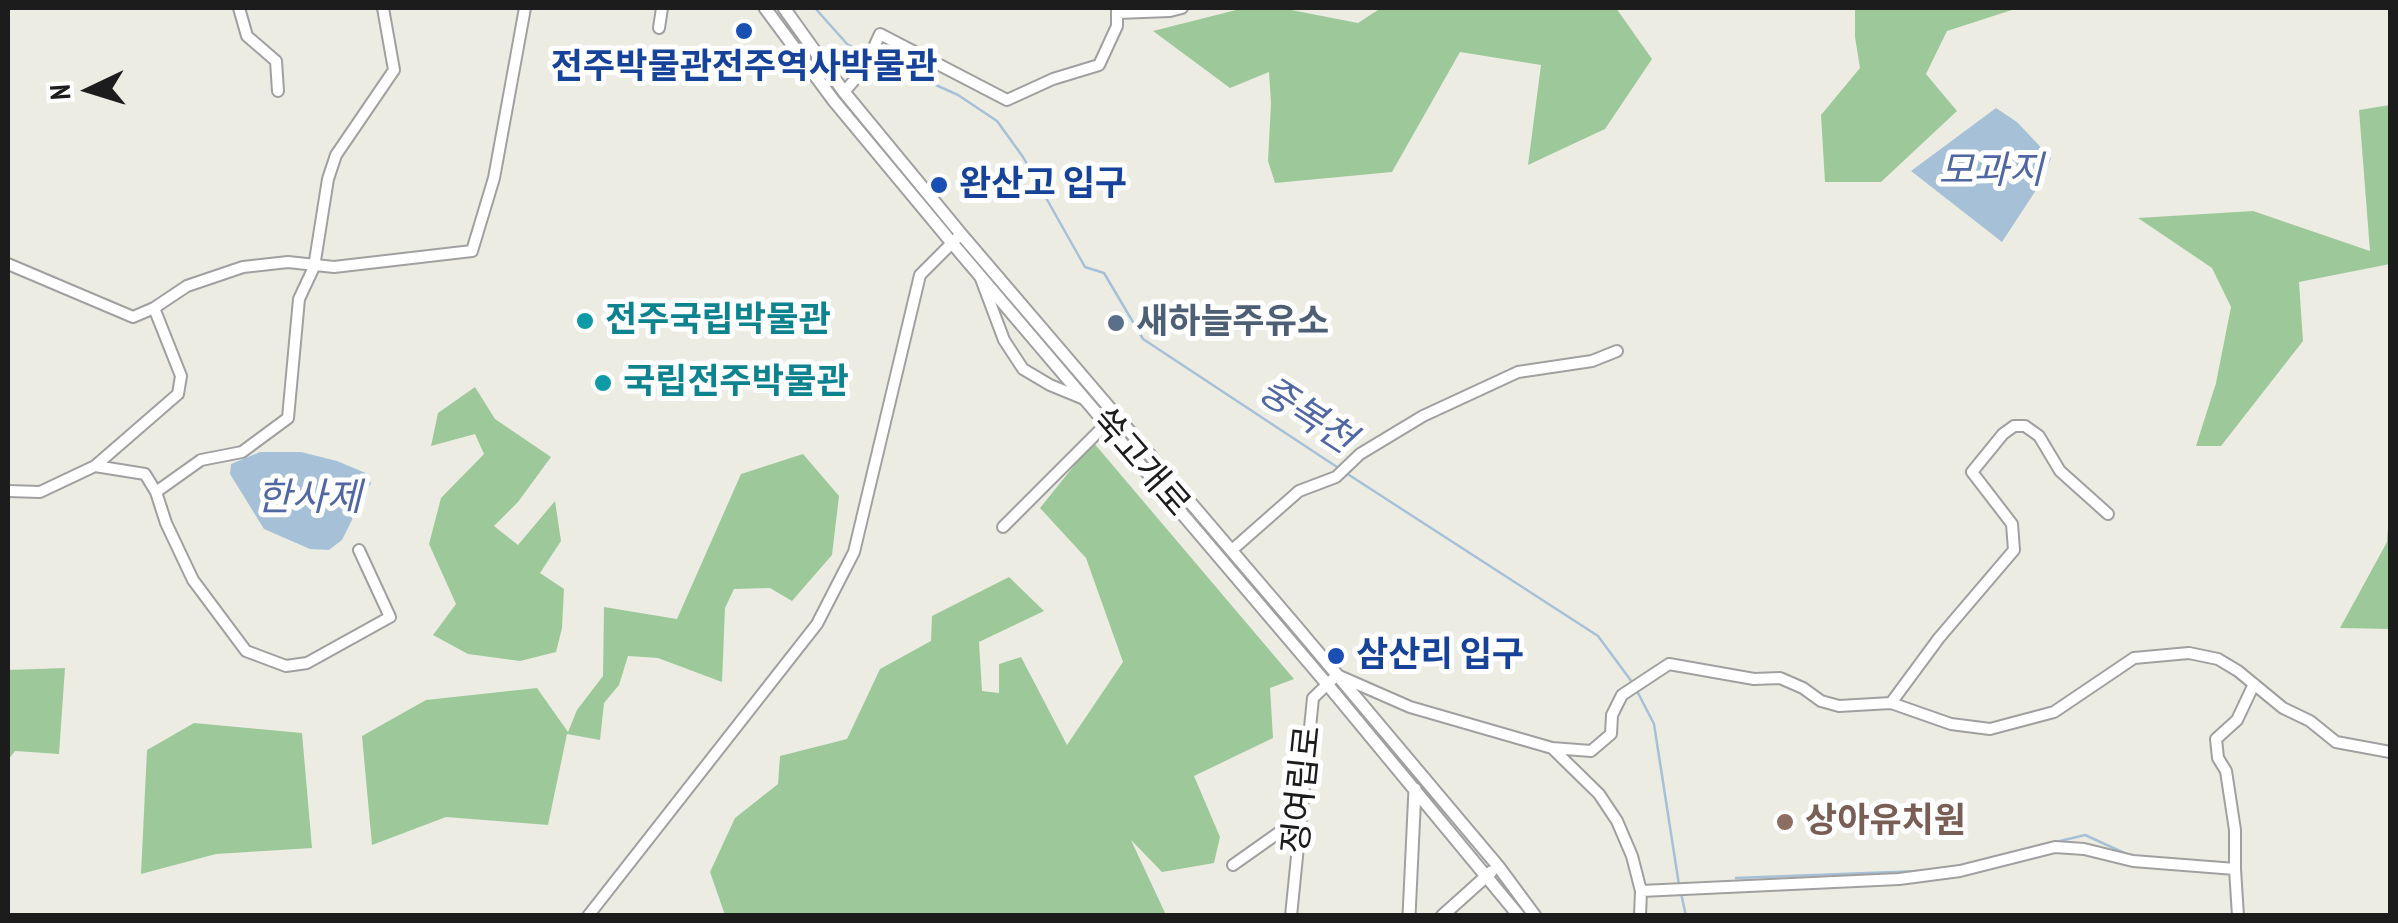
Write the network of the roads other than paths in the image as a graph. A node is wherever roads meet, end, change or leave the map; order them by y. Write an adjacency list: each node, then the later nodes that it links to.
1 (239, 8): 10 (street)
2 (383, 8): 14 (street)
3 (526, 8): 14 (street)
4 (662, 8): 9 (street)
5 (765, 8): 12 (street, 쑥고개로)
6 (784, 8): 11 (street, 쑥고개로)
7 (1182, 8): 8 (street)
8 (1117, 10): 11 (street)
9 (659, 28)
10 (278, 91)
11 (844, 92): 12 (street, 쑥고개로)
12 (956, 239): 15 (street, 쑥고개로); 26 (street, 쑥고개로); 38 (street)
13 (8, 264): 16 (street)
14 (314, 267): 16 (street); 22 (street)
15 (980, 276): 18 (street, 쑥고개로); 18 (street)
16 (154, 308): 20 (street)
17 (1617, 351): 26 (street)
18 (1084, 399): 19 (street, 쑥고개로)
19 (1106, 424): 24 (street); 27 (street, 쑥고개로)
20 (95, 466): 21 (street); 22 (street)
21 (8, 490)
22 (156, 492): 25 (street)
23 (2108, 514): 29 (street)
24 (1003, 527)
25 (358, 550)
26 (1232, 550): 27 (street, 쑥고개로)
27 (1332, 679): 30 (street); 32 (street, 쑥고개로); 33 (street, 정여립로); 36 (street, 쑥고개로)
28 (2254, 684): 29 (street); 31 (street); 35 (street)
29 (1891, 702): 30 (street)
30 (1552, 748): 37 (street)
31 (2390, 752)
32 (1415, 789): 36 (street, 쑥고개로); 40 (street)
33 (1298, 819): 34 (street); 39 (street, 정여립로)
34 (1233, 865)
35 (2235, 869): 37 (street); 45 (street)
36 (1493, 870): 41 (street); 42 (street, 쑥고개로); 43 (street, 쑥고개로)
37 (1640, 891): 44 (street)
38 (589, 915)
39 (1291, 916)
40 (1409, 916)
41 (1442, 916)
42 (1519, 916)
43 (1535, 916)
44 (1640, 916)
45 (2238, 916)

